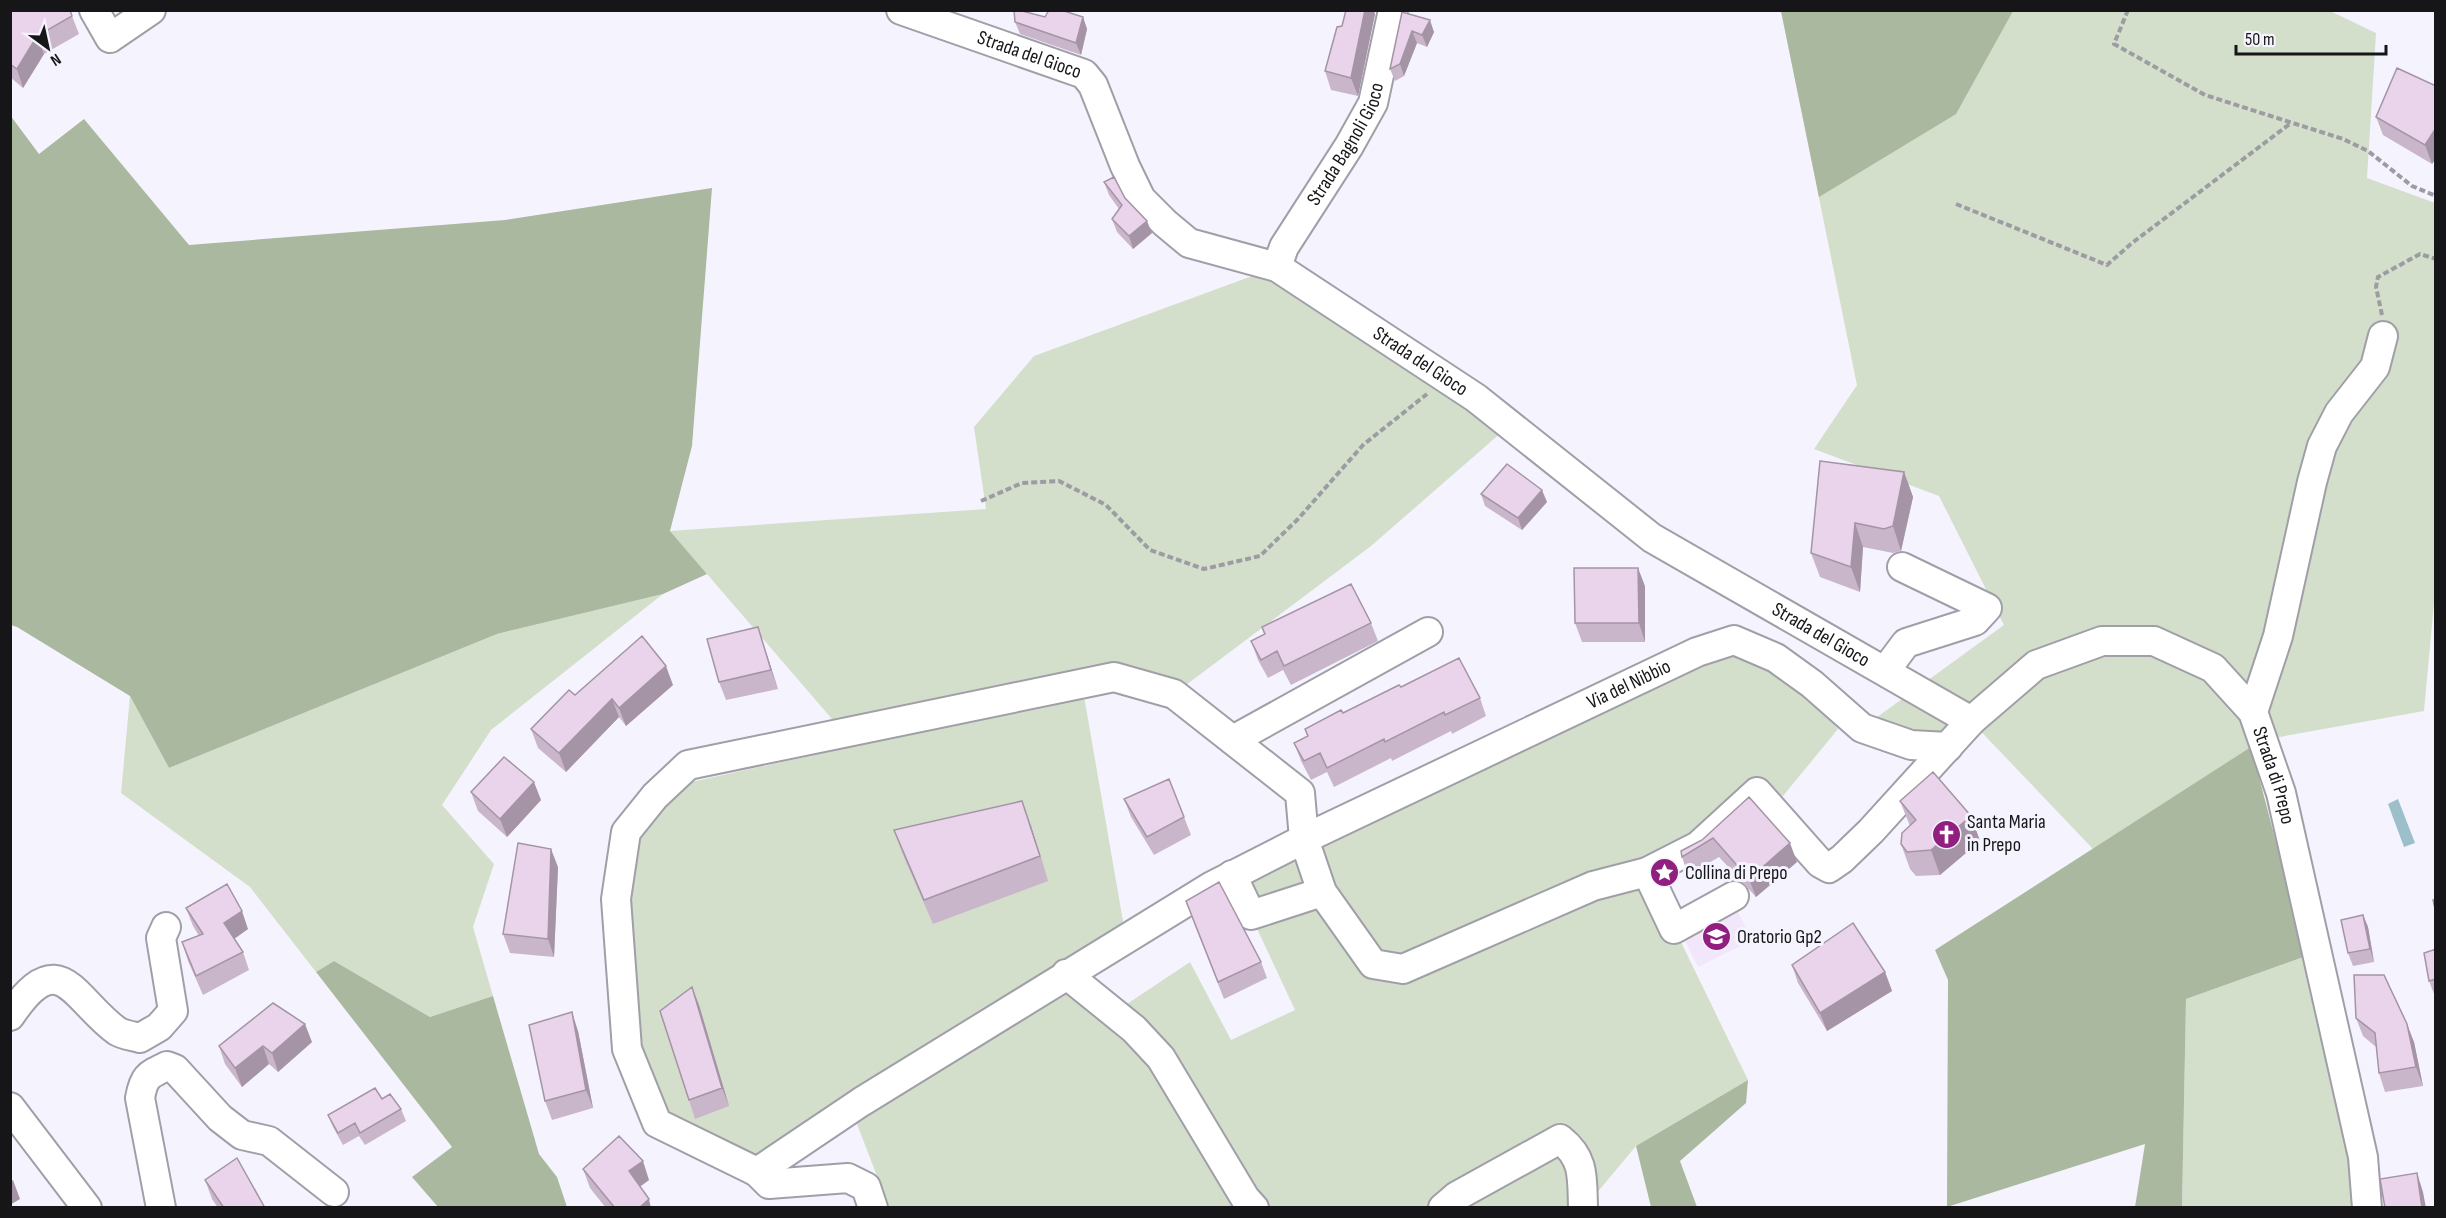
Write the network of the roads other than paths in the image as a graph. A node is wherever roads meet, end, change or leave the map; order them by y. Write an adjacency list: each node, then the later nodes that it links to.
1 (94, 10): 2 (street)
2 (152, 10)
3 (901, 10): 5 (street, Strada del Gioco)
4 (1393, 10): 5 (street, Strada Bagnoli Gioco)
5 (1276, 267): 9 (street, Strada del Gioco)
6 (2383, 336): 10 (street)
7 (1902, 567): 9 (street)
8 (1428, 632): 12 (street)
9 (1885, 671): 11 (street, Strada del Gioco)
10 (2253, 712): 11 (street, Strada di Prepo); 31 (street, Strada di Prepo)
11 (1971, 721): 13 (street, Strada di Prepo)
12 (1233, 740): 14 (street); 23 (street)
13 (1948, 747): 14 (street, Via del Nibbio); 15 (street, Strada di Prepo)
14 (1304, 839): 16 (street, Via del Nibbio); 17 (street)
15 (1647, 872): 17 (street); 18 (street)
16 (1233, 875): 17 (street); 20 (street, Via del Nibbio)
17 (1322, 892)
18 (1734, 896)
19 (166, 927): 21 (street)
20 (1066, 974): 23 (street, Via del Nibbio); 28 (street)
21 (10, 1016)
22 (10, 1107): 25 (street)
23 (757, 1172): 27 (street)
24 (334, 1192): 26 (street)
25 (79, 1205)
26 (161, 1208)
27 (873, 1208)
28 (1254, 1208)
29 (1443, 1208): 30 (street)
30 (1583, 1208)
31 (2367, 1208)

